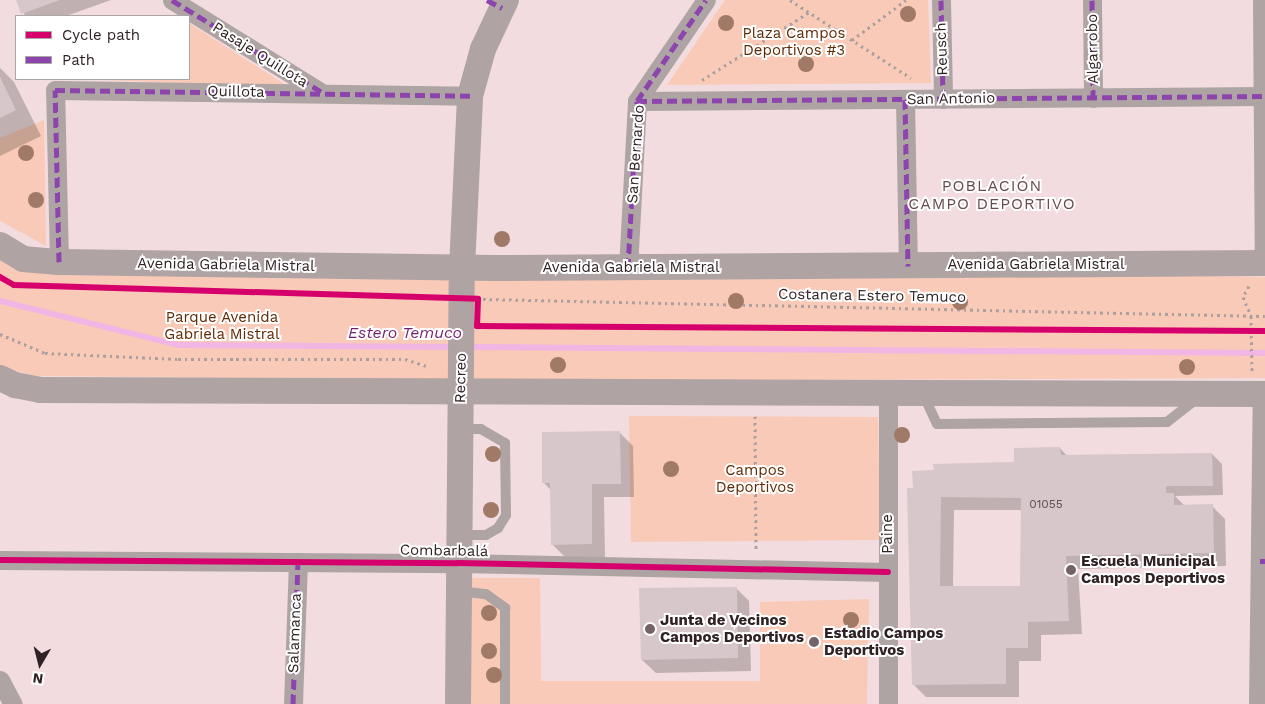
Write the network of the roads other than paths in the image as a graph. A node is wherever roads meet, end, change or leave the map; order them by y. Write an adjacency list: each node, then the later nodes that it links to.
1 (172, 0): 7 (street, Pasaje Quillota)
2 (706, 0): 13 (street, San Bernardo)
3 (940, 0): 12 (street, Reusch)
4 (1092, 0): 10 (street, Algarrobo)
5 (1262, 0): 9 (street)
6 (498, 3): 8 (main road, Recreo)
7 (323, 93): 8 (street, Quillota); 15 (street, Quillota)
8 (470, 96): 18 (main road, Recreo)
9 (1263, 96): 10 (street, San Antonio); 16 (street)
10 (1093, 98): 12 (street, San Antonio)
11 (905, 99): 12 (street, San Antonio); 13 (street, San Antonio); 17 (street)
12 (943, 99)
13 (637, 101): 19 (street, San Bernardo)
14 (0, 245): 15 (main road, Avenida Gabriela Mistral)
15 (59, 262): 18 (main road, Avenida Gabriela Mistral)
16 (1264, 263): 17 (main road, Avenida Gabriela Mistral)
17 (908, 266): 19 (main road, Avenida Gabriela Mistral)
18 (462, 268): 19 (main road, Avenida Gabriela Mistral); 21 (main road, Recreo)
19 (628, 268)
20 (0, 378): 21 (main road)
21 (460, 384): 23 (main road); 24 (main road, Recreo)
22 (1260, 387): 23 (main road); 27 (street)
23 (888, 393): 30 (street, Paine)
24 (460, 429): 25 (main road, Recreo); 25 (lane)
25 (458, 535): 29 (main road, Recreo)
26 (0, 560): 28 (street, Combarbalá)
27 (1262, 561): 38 (street)
28 (298, 562): 29 (street, Combarbalá); 34 (street, Salamanca)
29 (458, 563): 30 (street, Combarbalá); 31 (main road, Recreo)
30 (888, 572): 37 (street, Paine)
31 (458, 591): 35 (main road, Recreo); 36 (lane)
32 (0, 680): 33 (street)
33 (13, 704)
34 (293, 704)
35 (458, 704)
36 (505, 704)
37 (888, 704)
38 (1258, 704)

